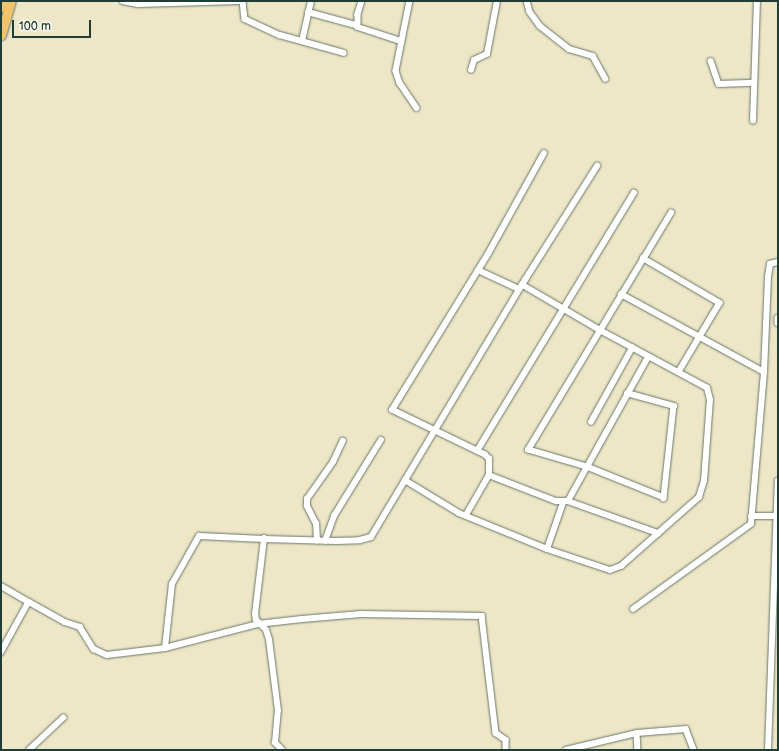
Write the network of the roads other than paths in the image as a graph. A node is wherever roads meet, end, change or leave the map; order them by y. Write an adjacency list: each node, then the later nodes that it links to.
1 (123, 1): 2 (street)
2 (239, 1)
3 (244, 1): 14 (street)
4 (311, 1): 11 (street)
5 (362, 1): 12 (street)
6 (410, 1): 15 (street)
7 (497, 1): 18 (street)
8 (527, 1): 19 (street)
9 (757, 1): 20 (street)
10 (5, 4): 13 (main road)
11 (308, 12): 12 (street); 14 (street)
12 (356, 25): 15 (street)
13 (1, 35)
14 (302, 41): 16 (street)
15 (401, 41): 21 (street)
16 (344, 53)
17 (711, 61): 20 (street)
18 (471, 70)
19 (606, 79)
20 (754, 83): 22 (street)
21 (417, 108)
22 (753, 122)
23 (544, 153): 29 (street)
24 (597, 166): 30 (street)
25 (634, 193): 32 (street)
26 (671, 213): 27 (street)
27 (643, 258): 31 (street); 36 (street)
28 (778, 262): 40 (street)
29 (478, 270): 30 (street); 43 (street)
30 (521, 287): 32 (street); 43 (street)
31 (621, 294): 35 (street); 36 (street)
32 (563, 309): 35 (street); 46 (street)
33 (778, 318): 34 (street)
34 (778, 324)
35 (599, 330): 37 (street); 47 (street)
36 (700, 337): 39 (street); 40 (street)
37 (632, 348): 38 (street); 42 (street)
38 (648, 357): 39 (street); 41 (street)
39 (679, 372): 55 (street)
40 (764, 372): 53 (street)
41 (628, 393): 47 (street); 47 (street)
42 (591, 422)
43 (435, 430): 46 (street); 49 (street)
44 (381, 440): 58 (street)
45 (343, 441): 57 (street)
46 (478, 451): 48 (street)
47 (587, 468): 51 (street)
48 (489, 475): 51 (street); 52 (street)
49 (405, 480): 52 (street); 58 (street)
50 (778, 481): 54 (street)
51 (566, 502): 55 (street); 59 (street)
52 (466, 515): 59 (street)
53 (751, 516): 54 (street); 62 (street)
54 (776, 516): 76 (street)
55 (658, 533): 59 (street)
56 (264, 539): 57 (street); 63 (street); 64 (street)
57 (317, 540): 58 (street)
58 (325, 540)
59 (547, 549)
60 (1, 586): 61 (street)
61 (29, 602): 64 (street); 65 (street)
62 (634, 609)
63 (258, 624): 64 (street); 68 (street); 72 (street)
64 (165, 648)
65 (1, 654)
66 (63, 718): 69 (street)
67 (637, 733): 73 (street); 74 (street); 75 (street)
68 (275, 743): 70 (street); 71 (street)
69 (29, 750)
70 (275, 750)
71 (282, 750)
72 (506, 750)
73 (566, 750)
74 (638, 750)
75 (694, 750)
76 (768, 750)

